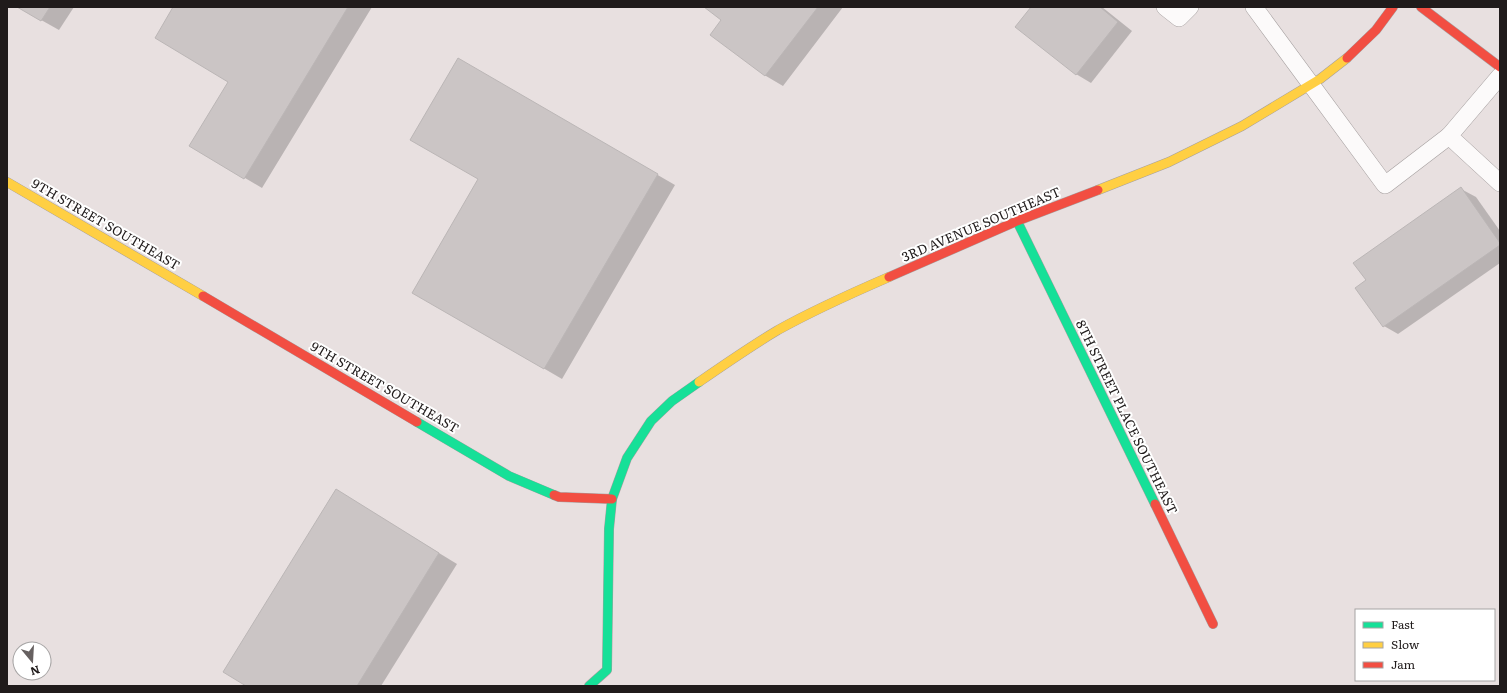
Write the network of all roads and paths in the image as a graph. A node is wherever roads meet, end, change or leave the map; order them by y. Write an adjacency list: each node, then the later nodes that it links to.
1 (1165, 7): 2 (lane)
2 (1190, 7)
3 (1254, 7): 8 (lane)
4 (1392, 7): 8 (street, 3RD AVENUE SOUTHEAST)
5 (1421, 7): 6 (street)
6 (1500, 68)
7 (1500, 76): 9 (lane)
8 (1310, 85): 9 (lane); 12 (street, 3RD AVENUE SOUTHEAST)
9 (1449, 136): 11 (lane)
10 (7, 182): 13 (street, 9TH STREET SOUTHEAST)
11 (1500, 183)
12 (1017, 221): 13 (street, 3RD AVENUE SOUTHEAST); 14 (street, 8TH STREET PLACE SOUTHEAST)
13 (612, 499): 15 (street)
14 (1213, 624)
15 (589, 686)

